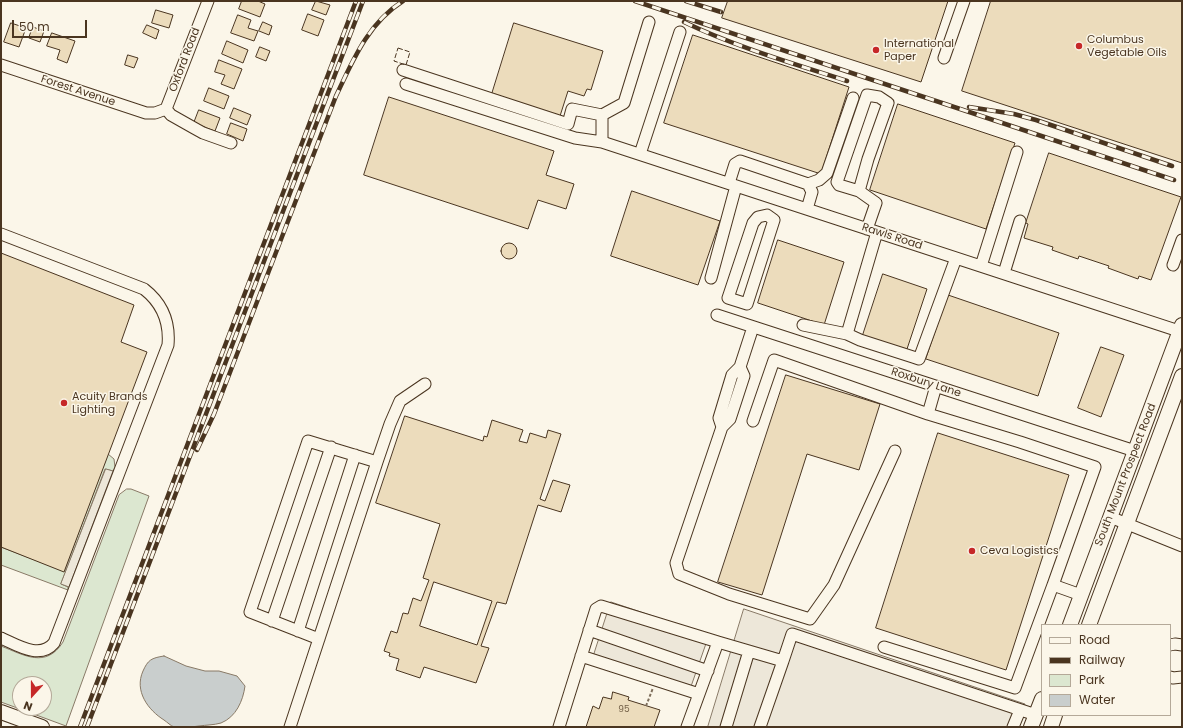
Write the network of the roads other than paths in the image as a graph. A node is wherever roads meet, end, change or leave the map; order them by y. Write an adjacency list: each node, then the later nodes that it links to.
1 (208, 1): 10 (street, Oxford Road)
2 (964, 1): 5 (street)
3 (649, 22): 11 (street)
4 (680, 32): 15 (street)
5 (944, 58)
6 (1, 65): 10 (street, Forest Avenue)
7 (403, 70): 11 (street)
8 (406, 84): 12 (street, Rawls Road)
9 (853, 98): 16 (street)
10 (166, 109): 13 (street)
11 (602, 115): 12 (street)
12 (602, 142): 15 (street, Rawls Road)
13 (231, 143)
14 (1017, 152): 28 (street)
15 (640, 154): 17 (street, Rawls Road)
16 (808, 184): 17 (street); 20 (street)
17 (733, 185): 19 (street, Rawls Road); 30 (street)
18 (859, 191): 18 (street); 23 (street)
19 (772, 198): 20 (street, Rawls Road); 21 (street)
20 (807, 209): 23 (street, Rawls Road)
21 (767, 215): 21 (street)
22 (1020, 221): 29 (street)
23 (872, 230): 26 (street, Rawls Road); 35 (street)
24 (1, 234): 56 (street)
25 (1182, 240): 27 (street)
26 (956, 258): 28 (street, Rawls Road); 35 (street)
27 (1173, 265)
28 (981, 266): 29 (street, Rawls Road)
29 (1004, 273): 34 (street, Rawls Road)
30 (711, 278)
31 (717, 315): 33 (street, Roxbury Lane)
32 (803, 325): 35 (street)
33 (753, 327): 38 (street, Roxbury Lane); 42 (street)
34 (1181, 329): 43 (main road, South Mount Prospect Road)
35 (847, 334)
36 (1182, 376): 47 (main road, South Mount Prospect Road)
37 (425, 384): 45 (street)
38 (936, 386): 39 (street); 43 (street, Roxbury Lane)
39 (928, 414): 40 (street); 49 (street)
40 (753, 421)
41 (331, 447): 44 (street); 51 (street); 51 (street)
42 (895, 451)
43 (1135, 451): 46 (main road, South Mount Prospect Road)
44 (355, 455): 45 (street); 54 (street)
45 (377, 462): 57 (street)
46 (1110, 517): 47 (street); 50 (main road, South Mount Prospect Road)
47 (1126, 524): 48 (street); 53 (main road, South Mount Prospect Road)
48 (1182, 546)
49 (1053, 585): 50 (street); 61 (street)
50 (1081, 595): 52 (main road, South Mount Prospect Road)
51 (272, 621): 54 (street)
52 (1070, 624)
53 (1089, 624)
54 (298, 630): 57 (street)
55 (589, 630): 58 (street); 63 (street); 65 (street)
56 (1, 638)
57 (319, 638): 75 (street)
58 (718, 642): 62 (street); 65 (street)
59 (1171, 645): 60 (street)
60 (1182, 645)
61 (884, 647)
62 (749, 652): 64 (street); 78 (street)
63 (581, 656): 68 (street); 76 (street)
64 (783, 661): 70 (street); 79 (street)
65 (708, 670): 68 (street)
66 (1171, 677): 67 (street)
67 (1182, 677)
68 (699, 694): 77 (street)
69 (1041, 702): 73 (main road)
70 (1020, 710): 73 (street); 80 (street)
71 (1, 712): 74 (main road)
72 (1055, 716): 81 (main road)
73 (1034, 721)
74 (42, 727)
75 (290, 727)
76 (559, 727)
77 (687, 727)
78 (726, 727)
79 (760, 727)
80 (1013, 727)
81 (1051, 727)

